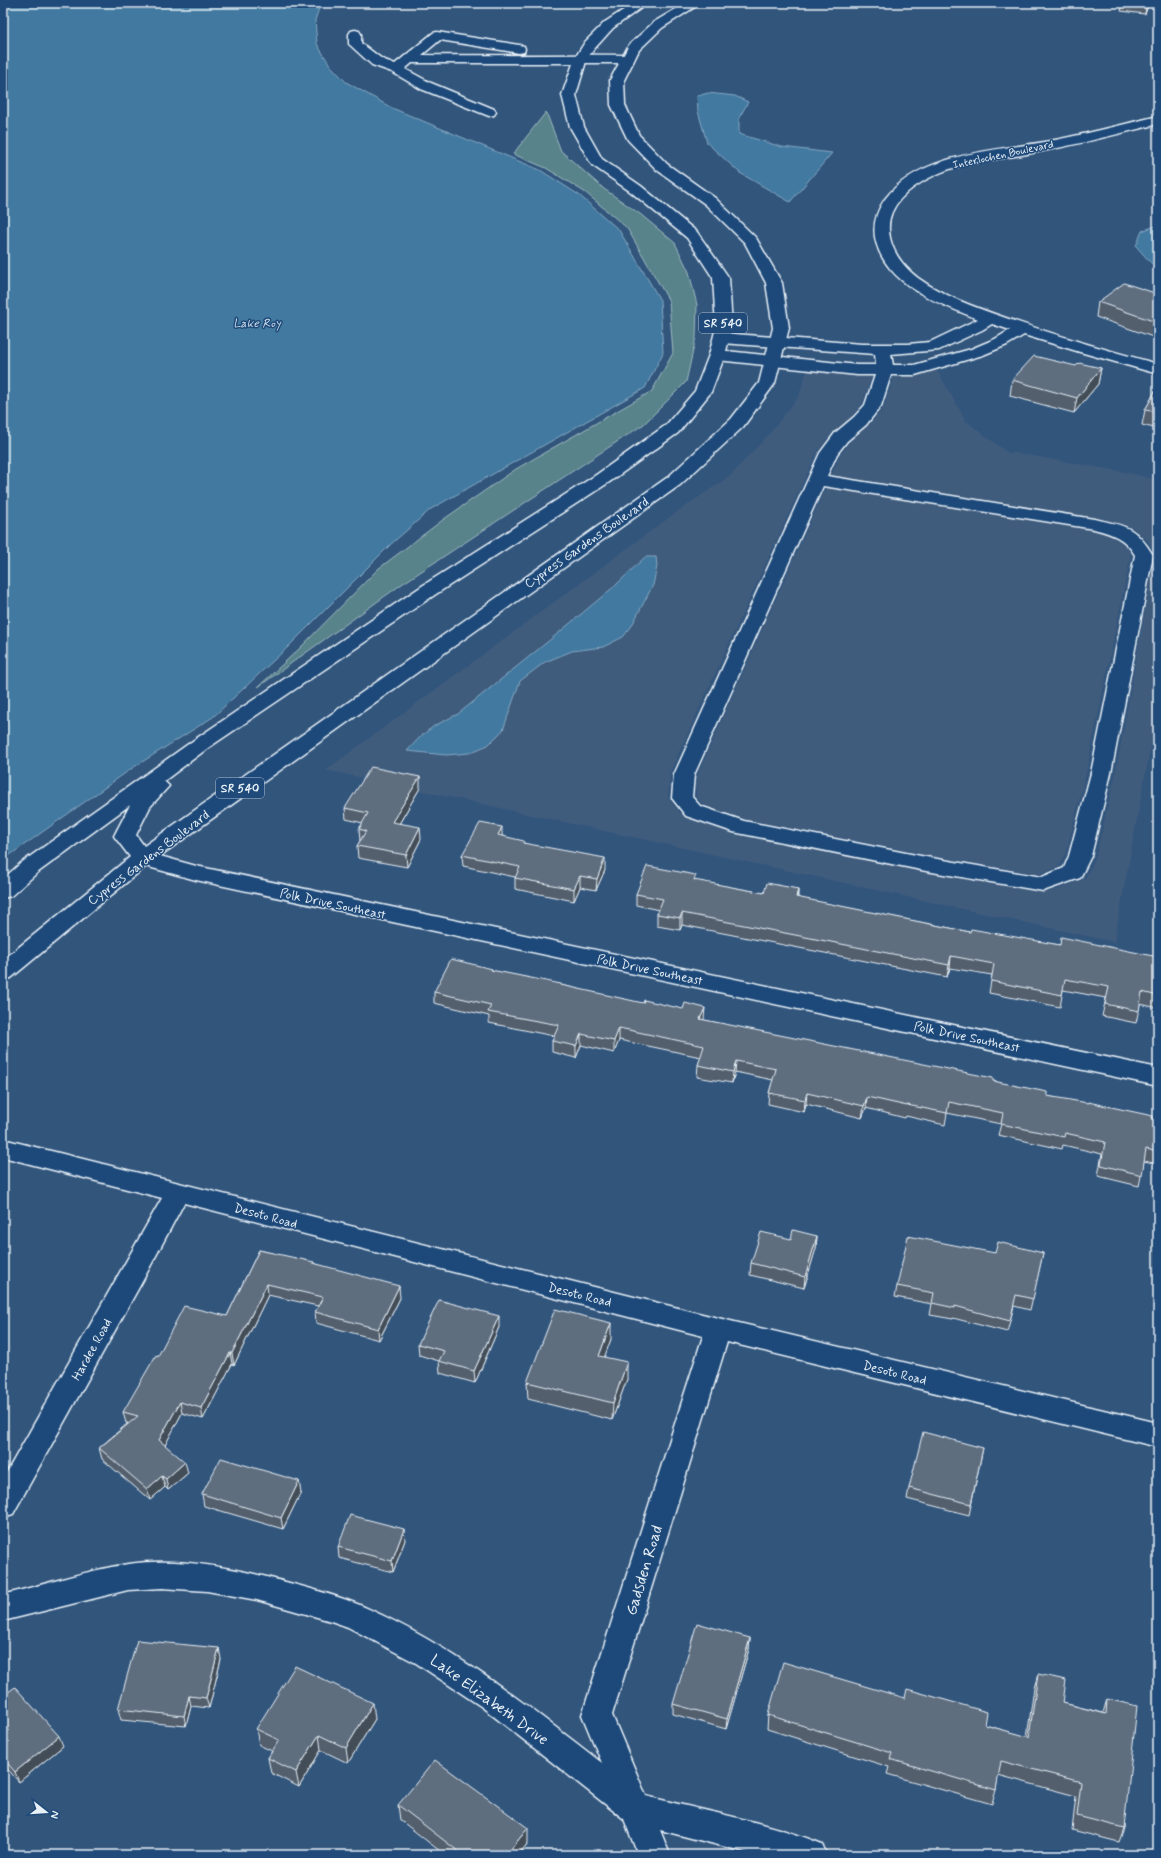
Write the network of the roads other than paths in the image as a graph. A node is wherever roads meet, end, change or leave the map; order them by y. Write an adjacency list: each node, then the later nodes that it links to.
1 (642, 3): 4 (street, SR 540)
2 (695, 3): 6 (street, Cypress Gardens Boulevard / SR 540)
3 (355, 34): 7 (street)
4 (581, 58): 5 (street); 5 (street); 6 (street); 12 (street, SR 540)
5 (409, 59): 7 (street)
6 (628, 59): 14 (street, Cypress Gardens Boulevard / SR 540)
7 (397, 69): 8 (street)
8 (489, 112)
9 (1158, 120): 10 (street, Interlochen Boulevard)
10 (990, 318): 11 (street, Interlochen Boulevard); 13 (street)
11 (1022, 329): 15 (street, Interlochen Boulevard); 16 (street)
12 (720, 346): 14 (street); 18 (street, SR 540)
13 (883, 350): 14 (street); 16 (street)
14 (775, 352): 16 (street); 19 (street, Cypress Gardens Boulevard / SR 540)
15 (1158, 369)
16 (885, 370): 17 (street)
17 (817, 480): 17 (street)
18 (201, 744): 19 (street); 20 (street, SR 540)
19 (142, 858): 21 (street, Cypress Gardens Boulevard / SR 540); 22 (street, Polk Drive Southeast)
20 (3, 891)
21 (3, 972)
22 (1158, 1077)
23 (3, 1148): 24 (street, Desoto Road)
24 (178, 1191): 25 (street, Desoto Road); 27 (street, Hardee Road)
25 (718, 1329): 26 (street, Desoto Road); 29 (street, Gadsden Road)
26 (1158, 1435)
27 (3, 1505)
28 (3, 1608): 29 (street, Lake Elizabeth Drive)
29 (636, 1809): 30 (street); 31 (street)
30 (654, 1855)
31 (811, 1855)

